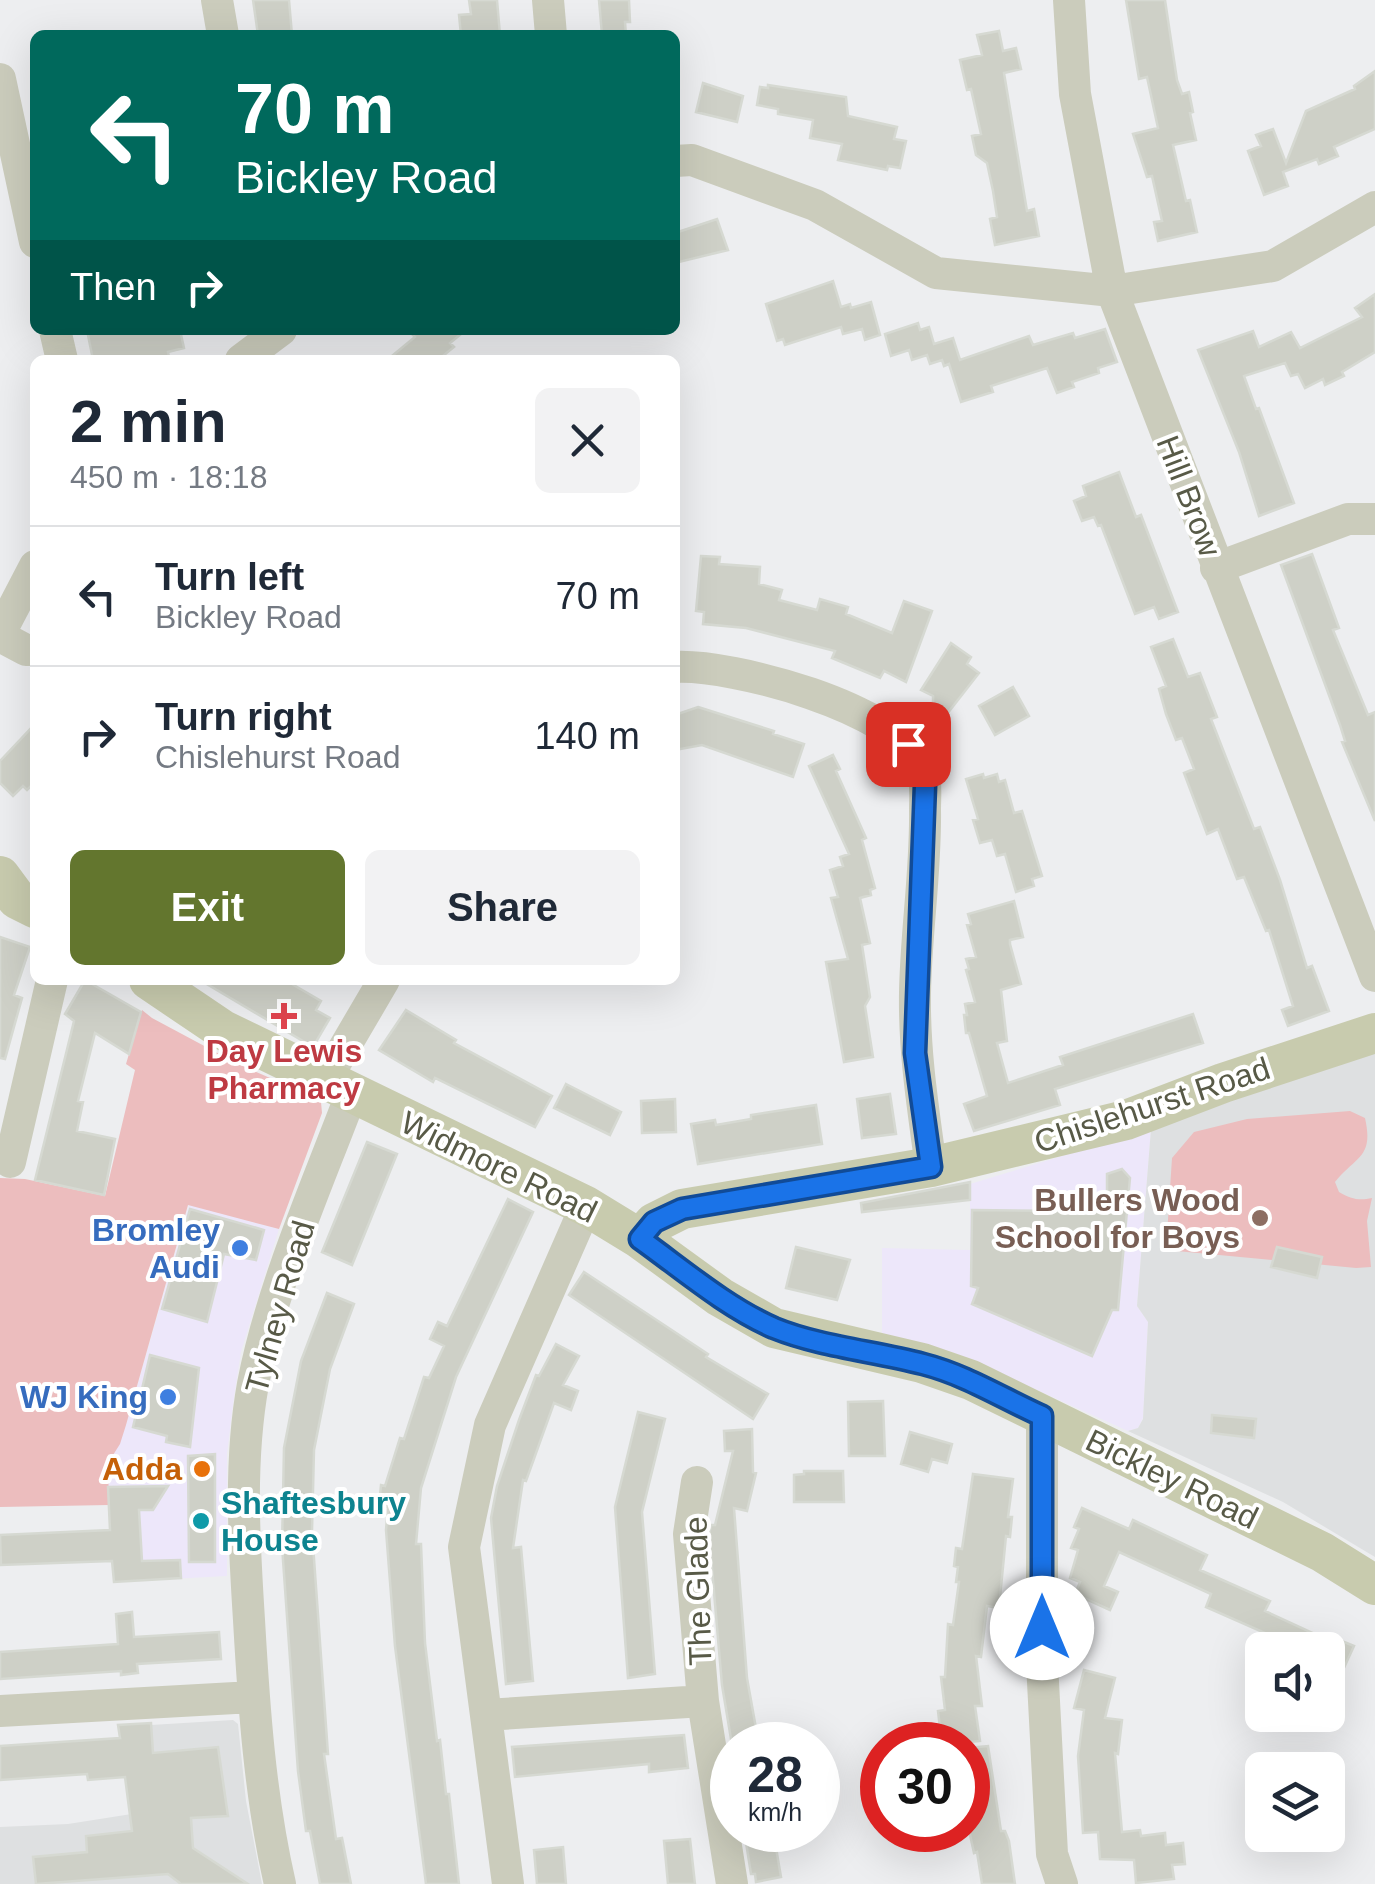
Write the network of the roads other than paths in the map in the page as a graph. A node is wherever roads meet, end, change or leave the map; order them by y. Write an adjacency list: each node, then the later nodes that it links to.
1 (217, 0): 4 (street)
2 (548, 0): 5 (street)
3 (1070, 0): 11 (street, Hill Brow)
4 (221, 30)
5 (551, 30)
6 (0, 79): 7 (street)
7 (22, 127): 9 (street)
8 (680, 161): 11 (street)
9 (30, 198)
10 (1375, 207): 11 (street)
11 (1112, 291): 15 (street, Hill Brow)
12 (274, 335): 13 (street)
13 (251, 355)
14 (1375, 519): 15 (street)
15 (1216, 568): 20 (street, Hill Brow)
16 (30, 576): 17 (street)
17 (0, 634): 18 (street)
18 (30, 650)
19 (680, 667): 27 (street)
20 (1375, 976)
21 (51, 985): 26 (street)
22 (156, 985): 25 (main road, Widmore Road)
23 (382, 985): 25 (street, Tylney Road)
24 (1375, 1033): 27 (main road, Chislehurst Road)
25 (339, 1087): 28 (main road, Widmore Road); 33 (street, Tylney Road)
26 (10, 1162)
27 (931, 1167): 29 (main road, Chislehurst Road)
28 (586, 1206): 29 (main road, Widmore Road); 36 (street)
29 (640, 1239): 30 (main road, Bickley Road)
30 (1042, 1416): 32 (main road, Bickley Road); 40 (street)
31 (697, 1482): 34 (street, The Glade)
32 (1375, 1585)
33 (254, 1697): 35 (street); 37 (street, Tylney Road)
34 (703, 1701): 36 (street); 39 (street, The Glade)
35 (0, 1711)
36 (486, 1715): 38 (street)
37 (280, 1884)
38 (508, 1884)
39 (732, 1884)
40 (1062, 1884)

